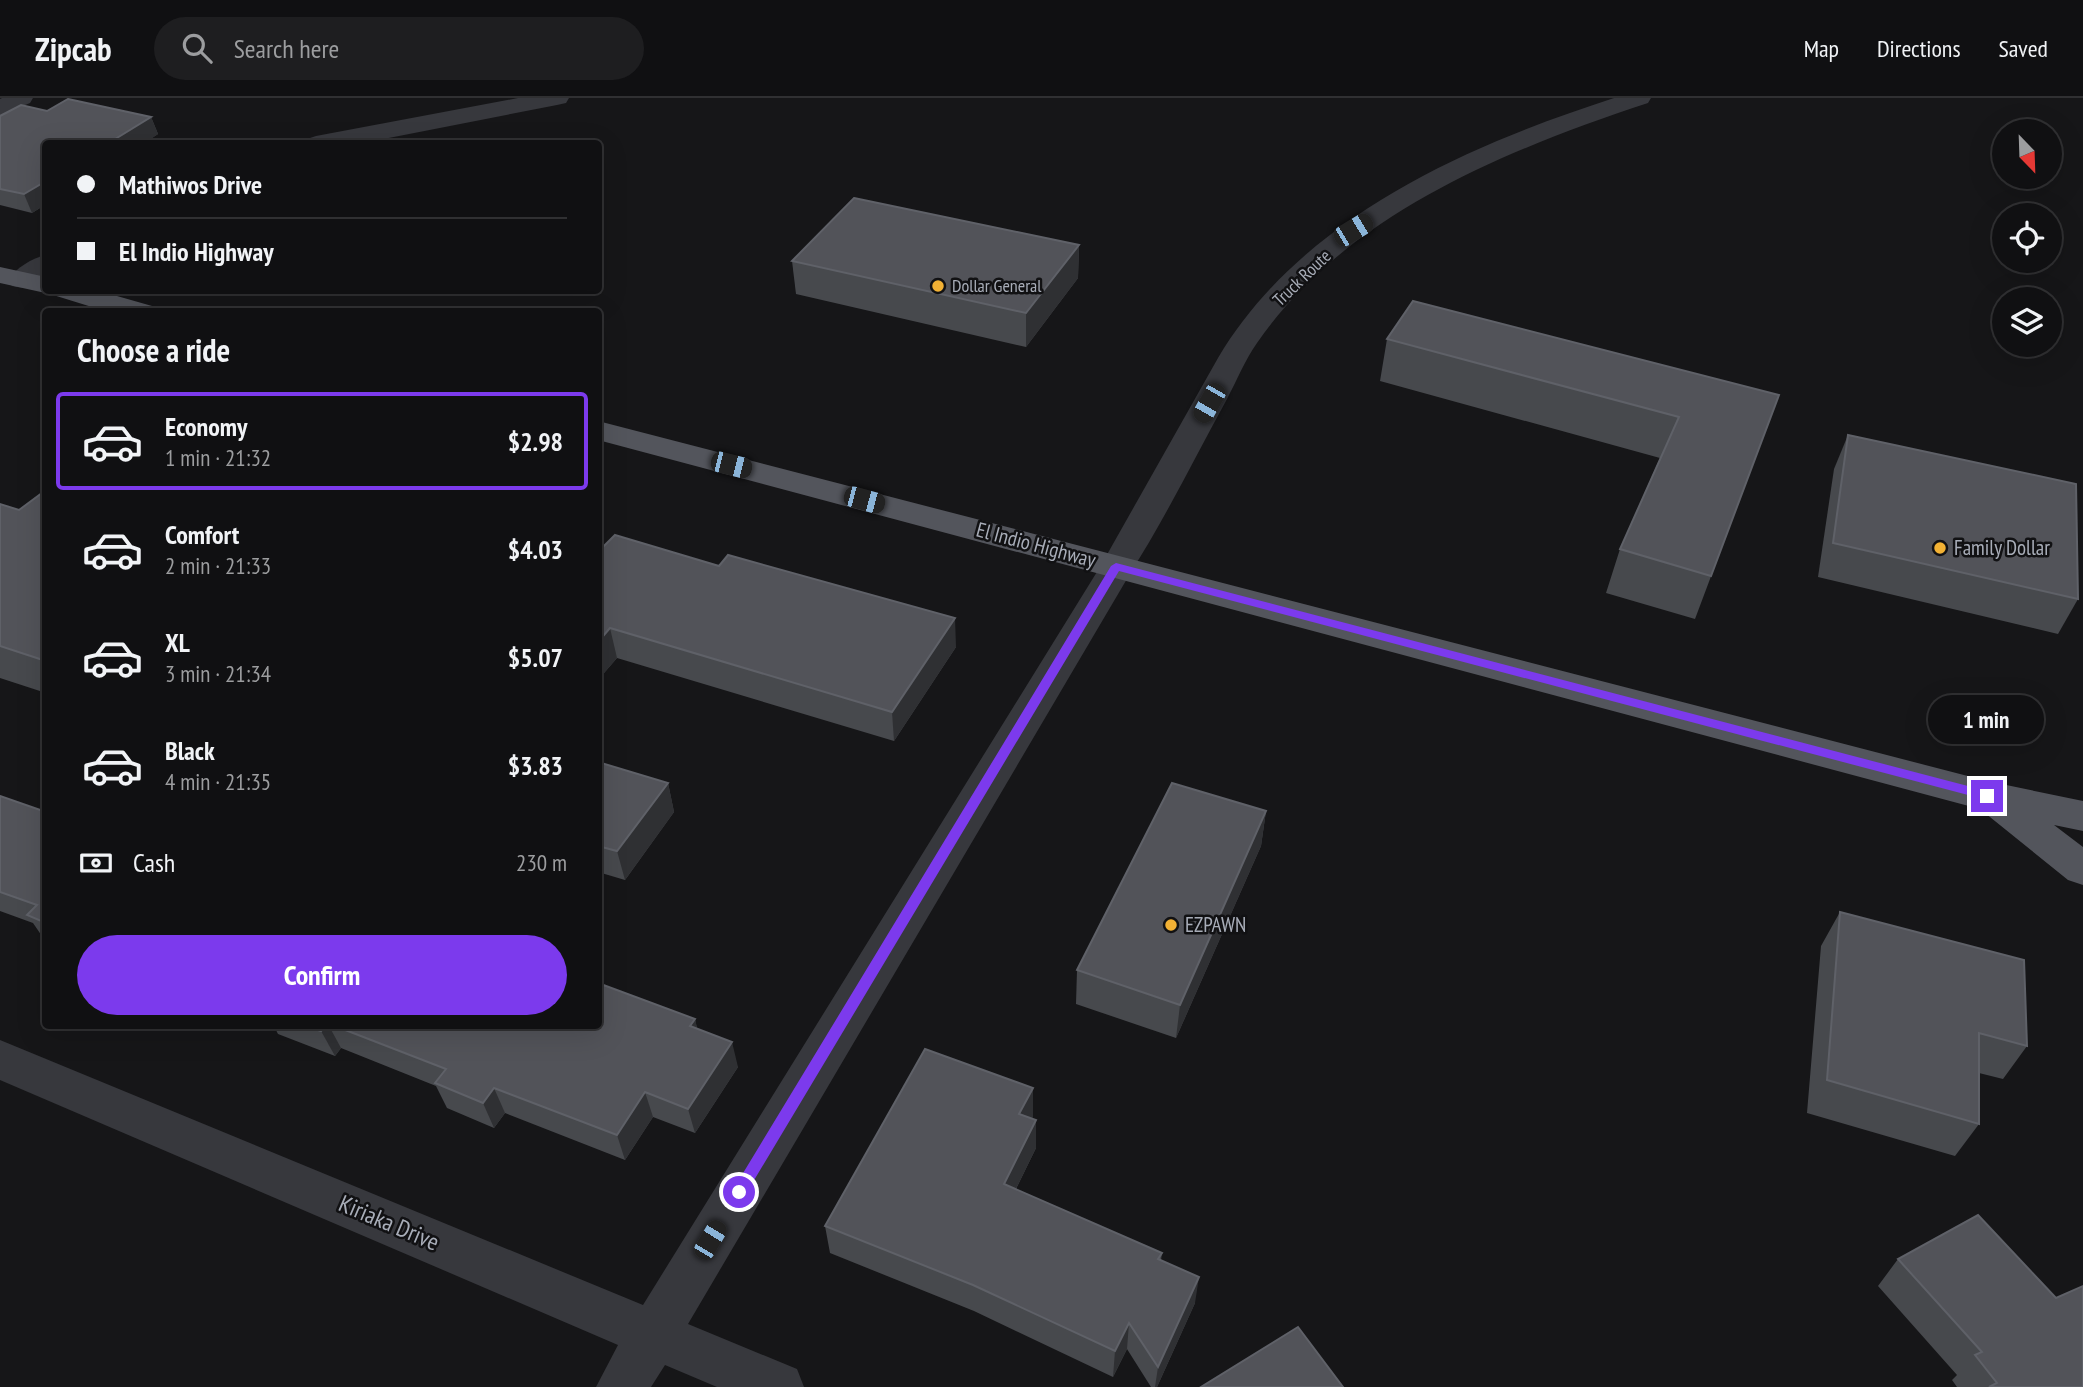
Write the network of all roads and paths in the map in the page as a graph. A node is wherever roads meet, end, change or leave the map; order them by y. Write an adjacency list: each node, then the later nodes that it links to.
1 (20, 98): 4 (street)
2 (557, 98): 5 (street)
3 (1639, 98): 11 (street, Truck Route)
4 (0, 110)
5 (337, 140)
6 (42, 266): 7 (street)
7 (23, 280)
8 (77, 294): 9 (main road)
9 (127, 308)
10 (602, 431): 11 (main road, El Indio Highway)
11 (1116, 566): 12 (main road, El Indio Highway); 16 (street, Truck Route)
12 (1987, 796): 13 (main road, El Indio Highway); 14 (main road)
13 (2083, 816)
14 (2083, 869)
15 (0, 1059): 16 (street, Kiriaka Drive)
16 (653, 1335): 17 (street, Truck Route); 18 (street, Kiriaka Drive)
17 (622, 1387)
18 (778, 1387)

